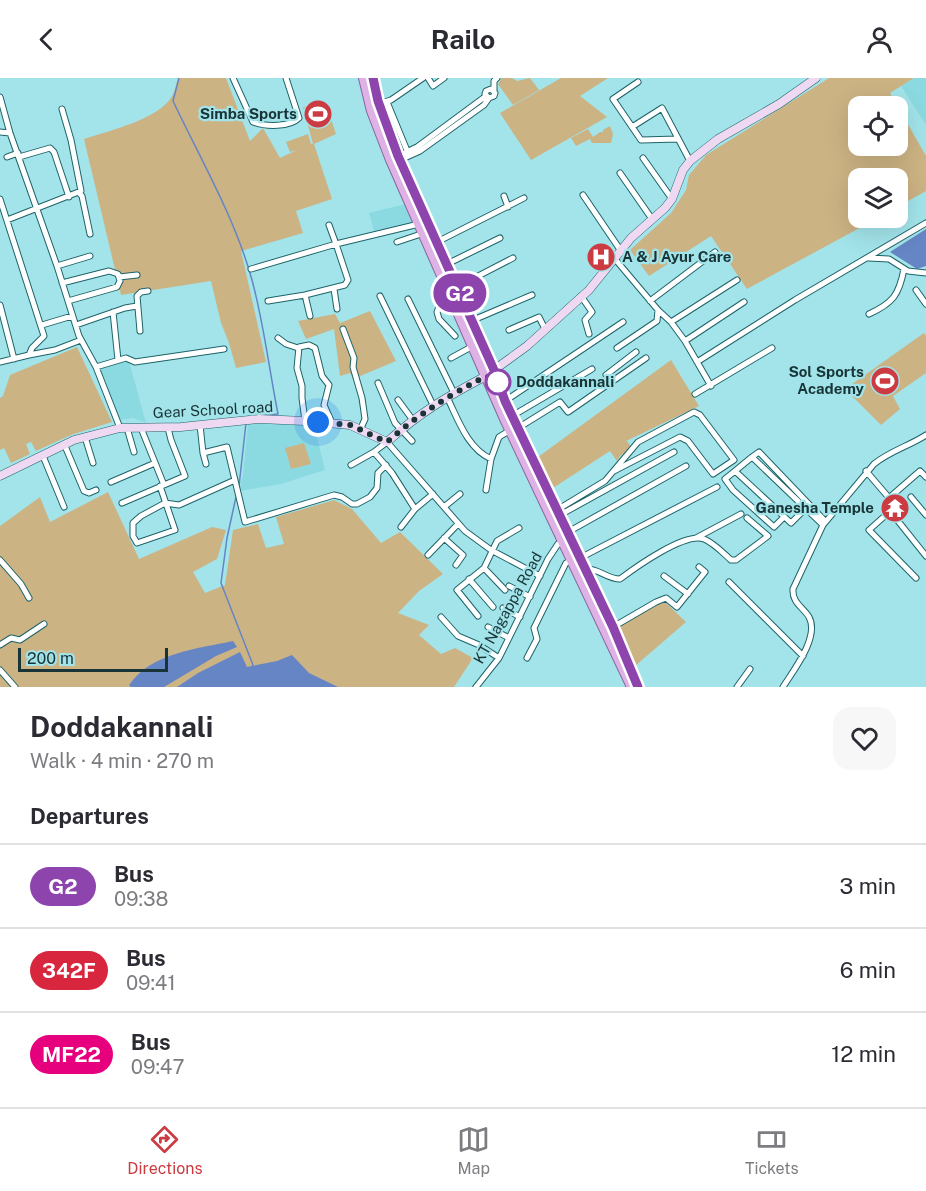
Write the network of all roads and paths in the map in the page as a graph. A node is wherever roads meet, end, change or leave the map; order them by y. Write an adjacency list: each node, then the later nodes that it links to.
1 (233, 78): 2 (street)
2 (286, 78)
3 (363, 78): 39 (main road)
4 (373, 78): 12 (main road)
5 (423, 78): 12 (street)
6 (428, 78): 7 (street)
7 (444, 78)
8 (497, 78): 19 (street)
9 (816, 78): 24 (main road)
10 (638, 82): 15 (street)
11 (0, 97): 14 (street)
12 (383, 101): 19 (street); 22 (main road)
13 (62, 109): 26 (street)
14 (3, 112): 17 (street)
15 (632, 127): 18 (street); 18 (street)
16 (0, 132): 17 (street)
17 (10, 133): 20 (street)
18 (678, 139): 24 (street)
19 (408, 154): 22 (street)
20 (19, 155): 21 (street); 29 (street); 34 (street)
21 (7, 157)
22 (399, 158): 45 (main road)
23 (643, 158): 32 (street)
24 (690, 160): 32 (main road)
25 (620, 173): 36 (street)
26 (80, 193): 29 (street); 42 (street)
27 (583, 195): 47 (street)
28 (504, 196): 33 (street)
29 (69, 197): 34 (street)
30 (524, 198): 33 (street)
31 (0, 199): 35 (street)
32 (672, 199): 36 (main road)
33 (508, 207): 45 (street)
34 (38, 209): 37 (street); 54 (street)
35 (2, 210): 37 (street)
36 (652, 219): 47 (main road)
37 (7, 220): 88 (street)
38 (926, 223): 51 (street)
39 (419, 224): 41 (main road); 46 (street)
40 (329, 225): 46 (street)
41 (424, 233): 44 (street); 69 (main road)
42 (90, 234)
43 (500, 238): 53 (street)
44 (397, 242)
45 (437, 242): 53 (main road)
46 (336, 244): 55 (street); 63 (street)
47 (621, 251): 52 (main road)
48 (715, 252): 72 (street)
49 (90, 256): 54 (street)
50 (513, 258): 62 (street)
51 (867, 258): 56 (street); 112 (street)
52 (615, 259): 70 (main road); 72 (street)
53 (447, 264): 62 (main road)
54 (57, 266): 61 (street)
55 (251, 268)
56 (904, 268): 57 (street); 82 (street)
57 (926, 273)
58 (137, 274): 59 (street)
59 (119, 277): 61 (street); 73 (street)
60 (737, 280): 87 (street)
61 (62, 284): 73 (street)
62 (457, 286): 85 (main road)
63 (334, 288): 66 (street); 79 (street)
64 (916, 290): 76 (street)
65 (148, 291): 78 (street)
66 (305, 295): 74 (street); 84 (street)
67 (532, 295): 85 (street)
68 (380, 296): 110 (street)
69 (451, 296): 95 (street); 99 (main road)
70 (581, 296): 91 (main road); 94 (street)
71 (408, 299): 122 (street)
72 (650, 300): 80 (street)
73 (68, 301): 83 (street)
74 (268, 301)
75 (744, 302): 98 (street)
76 (926, 304)
77 (0, 305): 108 (street)
78 (137, 306): 81 (street); 93 (street)
79 (338, 309)
80 (658, 310): 87 (street); 101 (street)
81 (113, 312): 89 (street); 109 (street)
82 (869, 314)
83 (72, 316): 88 (street); 89 (street)
84 (310, 316)
85 (471, 321): 116 (main road)
86 (623, 322): 124 (street)
87 (671, 322): 98 (street)
88 (42, 325): 105 (street)
89 (76, 325): 97 (street)
90 (343, 329): 134 (street)
91 (545, 329): 92 (street); 116 (main road)
92 (509, 330)
93 (140, 331)
94 (590, 334)
95 (455, 336)
96 (278, 338): 100 (street)
97 (81, 340): 105 (street); 114 (street)
98 (685, 341): 112 (street)
99 (473, 346): 106 (street); 117 (main road)
100 (298, 348): 128 (street); 129 (street)
101 (616, 348)
102 (772, 348): 120 (street)
103 (224, 349): 109 (street)
104 (636, 352): 119 (street)
105 (29, 355): 108 (street)
106 (451, 358)
107 (646, 358): 119 (street)
108 (14, 360): 111 (street)
109 (118, 360): 114 (street)
110 (410, 360): 113 (street); 125 (street)
111 (0, 362)
112 (697, 362): 120 (street)
113 (402, 364)
114 (96, 367): 131 (street)
115 (592, 369): 126 (street)
116 (494, 370): 124 (main road)
117 (486, 376): 122 (main road); 136 (main road)
118 (378, 383): 135 (street)
119 (611, 383): 136 (street)
120 (711, 386): 121 (street)
121 (695, 394)
122 (451, 395): 125 (main road); 148 (street)
123 (398, 400): 127 (street)
124 (505, 401): 126 (main road)
125 (433, 405): 127 (main road)
126 (512, 416): 136 (main road)
127 (412, 419): 135 (main road)
128 (305, 421): 129 (main road, Gear School road); 130 (main road, Gear School road)
129 (332, 423): 134 (main road, Gear School road)
130 (200, 425): 133 (main road, Gear School road); 146 (street)
131 (124, 428): 132 (main road, Gear School road); 138 (main road, Gear School road); 143 (street)
132 (141, 428): 133 (main road, Gear School road); 151 (street)
133 (168, 428): 163 (street)
134 (360, 428): 140 (main road, Gear School road)
135 (401, 429): 139 (street); 140 (main road)
136 (514, 430): 148 (street); 179 (main road); 192 (main road)
137 (926, 435): 158 (street)
138 (85, 437): 141 (main road, Gear School road); 150 (street)
139 (412, 441)
140 (387, 442): 144 (street); 167 (street)
141 (65, 446): 147 (main road, Gear School road); 165 (street)
142 (632, 448): 149 (street); 149 (street); 156 (street)
143 (134, 452)
144 (374, 452): 153 (street); 154 (street)
145 (674, 452): 179 (street)
146 (203, 453): 152 (street); 161 (street)
147 (43, 456): 159 (main road, Gear School road); 173 (street)
148 (491, 459): 166 (street)
149 (638, 460): 156 (street)
150 (93, 463)
151 (155, 463): 162 (street); 163 (street)
152 (206, 464)
153 (351, 465)
154 (386, 465): 175 (street); 182 (street)
155 (686, 466): 189 (street)
156 (614, 471): 179 (street)
157 (735, 471): 176 (street); 181 (street); 181 (street)
158 (866, 471): 170 (street); 184 (street)
159 (0, 476)
160 (926, 477): 170 (street)
161 (235, 480): 172 (street); 183 (street)
162 (111, 482)
163 (162, 485): 171 (street); 172 (street)
164 (717, 487): 198 (street)
165 (96, 490)
166 (486, 490)
167 (433, 494): 174 (street); 175 (street)
168 (460, 494): 174 (street)
169 (911, 497): 180 (street)
170 (889, 498): 178 (street)
171 (122, 503)
172 (165, 503): 172 (street)
173 (64, 507)
174 (444, 507): 185 (street)
175 (415, 509): 186 (street)
176 (809, 509): 181 (street); 184 (street)
177 (253, 511): 182 (street)
178 (890, 511): 194 (street); 206 (street)
179 (559, 513): 189 (main road)
180 (926, 515)
181 (784, 517)
182 (255, 519): 183 (street)
183 (245, 522): 188 (street)
184 (824, 523): 222 (street)
185 (458, 524): 190 (street); 195 (street)
186 (401, 527)
187 (519, 528): 195 (street)
188 (247, 531)
189 (568, 532): 198 (main road)
190 (444, 538): 196 (street); 200 (street)
191 (695, 538): 191 (street); 203 (street)
192 (562, 542): 198 (main road); 204 (street, KT Nagappa Road)
193 (926, 545): 194 (street)
194 (920, 549): 197 (street)
195 (491, 550): 202 (street); 204 (street)
196 (428, 555)
197 (926, 556)
198 (576, 559): 203 (main road); 224 (street); 227 (main road)
199 (0, 560): 211 (street)
200 (456, 565)
201 (699, 567): 209 (street)
202 (484, 568): 207 (street); 210 (street)
203 (586, 569): 219 (main road)
204 (540, 576): 210 (street, KT Nagappa Road)
205 (664, 576): 209 (street)
206 (916, 578)
207 (469, 579): 212 (street); 214 (street)
208 (729, 582): 222 (street)
209 (688, 594): 219 (street)
210 (530, 597): 216 (street, KT Nagappa Road)
211 (29, 598)
212 (493, 607)
213 (503, 608): 216 (street)
214 (478, 616)
215 (441, 617): 223 (street)
216 (520, 617): 220 (street, KT Nagappa Road)
217 (44, 624): 221 (street)
218 (488, 627): 220 (street)
219 (613, 627): 227 (main road)
220 (509, 638): 223 (street, KT Nagappa Road)
221 (0, 645)
222 (803, 656): 231 (street)
223 (499, 658): 229 (street, KT Nagappa Road)
224 (527, 658)
225 (750, 669): 230 (street)
226 (0, 670): 228 (street)
227 (633, 684)
228 (15, 687)
229 (476, 687)
230 (737, 687)
231 (783, 687)

